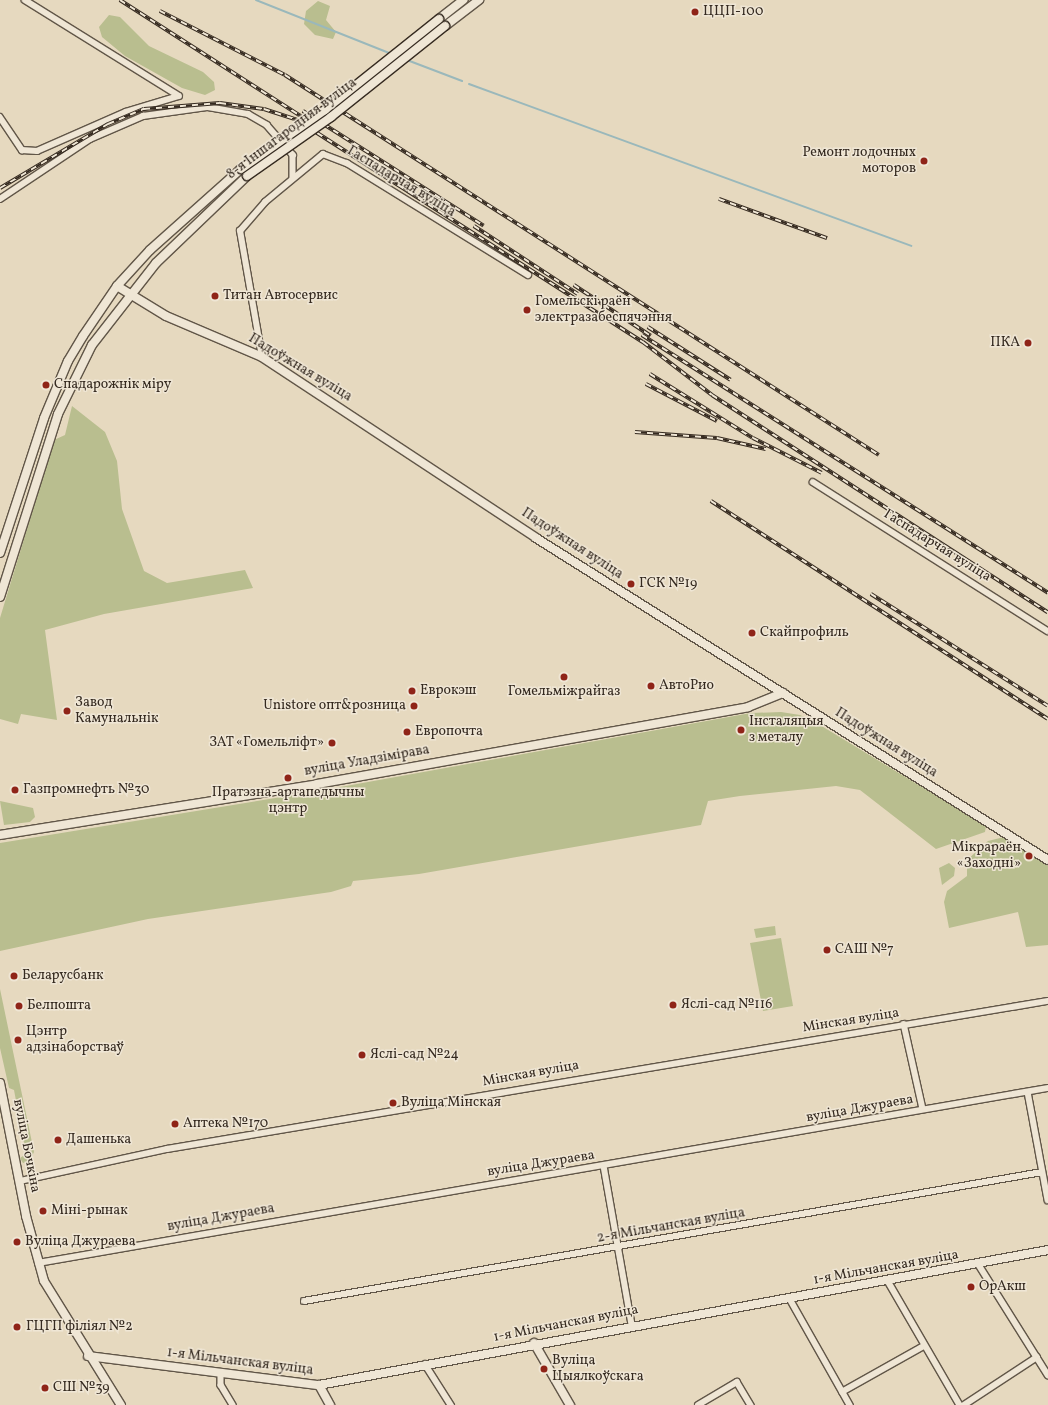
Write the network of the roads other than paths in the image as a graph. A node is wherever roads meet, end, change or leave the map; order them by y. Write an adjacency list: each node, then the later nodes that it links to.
1 (25, 0): 4 (street)
2 (463, 0): 8 (main road, 8-я Іншагародняя вуліца, bridge)
3 (479, 0): 9 (main road, 8-я Іншагародняя вуліца, bridge)
4 (0, 117)
5 (293, 178): 6 (street); 7 (street, Гаспадарчая вуліца); 10 (street, Гаспадарчая вуліца)
6 (0, 199)
7 (528, 275)
8 (118, 286): 9 (main road, Падоўжная вуліца); 12 (main road, 8-я Іншагародняя вуліца)
9 (129, 294): 10 (main road, Падоўжная вуліца); 13 (main road, 8-я Іншагародняя вуліца)
10 (262, 357): 15 (main road, Падоўжная вуліца)
11 (813, 482): 14 (street, Гаспадарчая вуліца)
12 (0, 553)
13 (0, 597)
14 (1048, 630)
15 (783, 693): 16 (main road, вуліца Уладзімірава); 17 (main road, Падоўжная вуліца)
16 (0, 835)
17 (1048, 860)
18 (1048, 1001): 19 (street, Мінская вуліца)
19 (904, 1024): 23 (street); 26 (street, Мінская вуліца)
20 (0, 1083): 26 (main road, вуліца Бочкіна)
21 (1048, 1088): 22 (street, вуліца Джураева)
22 (1028, 1092): 23 (street, вуліца Джураева); 25 (street)
23 (923, 1109): 24 (street, вуліца Джураева)
24 (604, 1166): 28 (street); 30 (street, вуліца Джураева)
25 (1042, 1172): 27 (street); 28 (street, 2-я Мільчанская вуліца)
26 (20, 1181): 30 (main road, вуліца Бочкіна)
27 (1048, 1200)
28 (618, 1247): 34 (street, 2-я Мільчанская вуліца); 35 (street)
29 (1048, 1250): 31 (main road, 1-я Мільчанская вуліца)
30 (38, 1263): 38 (main road, вуліца Бочкіна)
31 (979, 1265): 32 (main road, 1-я Мільчанская вуліца); 39 (street)
32 (888, 1281): 33 (main road, 1-я Мільчанская вуліца); 37 (street)
33 (790, 1299): 35 (main road, 1-я Мільчанская вуліца); 44 (street)
34 (304, 1301)
35 (632, 1325): 36 (main road, 1-я Мільчанская вуліца)
36 (534, 1344): 40 (main road, 1-я Мільчанская вуліца); 49 (main road)
37 (924, 1346): 44 (street); 53 (street)
38 (88, 1356): 41 (main road, 1-я Мільчанская вуліца); 45 (main road, вуліца Бочкіна)
39 (1037, 1358): 42 (street); 54 (street)
40 (425, 1364): 43 (main road, 1-я Мільчанская вуліца); 48 (street)
41 (221, 1374): 43 (main road, 1-я Мільчанская вуліца); 46 (street)
42 (1048, 1375)
43 (319, 1385): 47 (main road)
44 (842, 1392): 52 (street)
45 (121, 1405)
46 (232, 1405)
47 (330, 1405)
48 (451, 1405)
49 (570, 1405)
50 (698, 1405): 51 (street)
51 (751, 1405)
52 (850, 1405)
53 (960, 1405)
54 (964, 1405)

